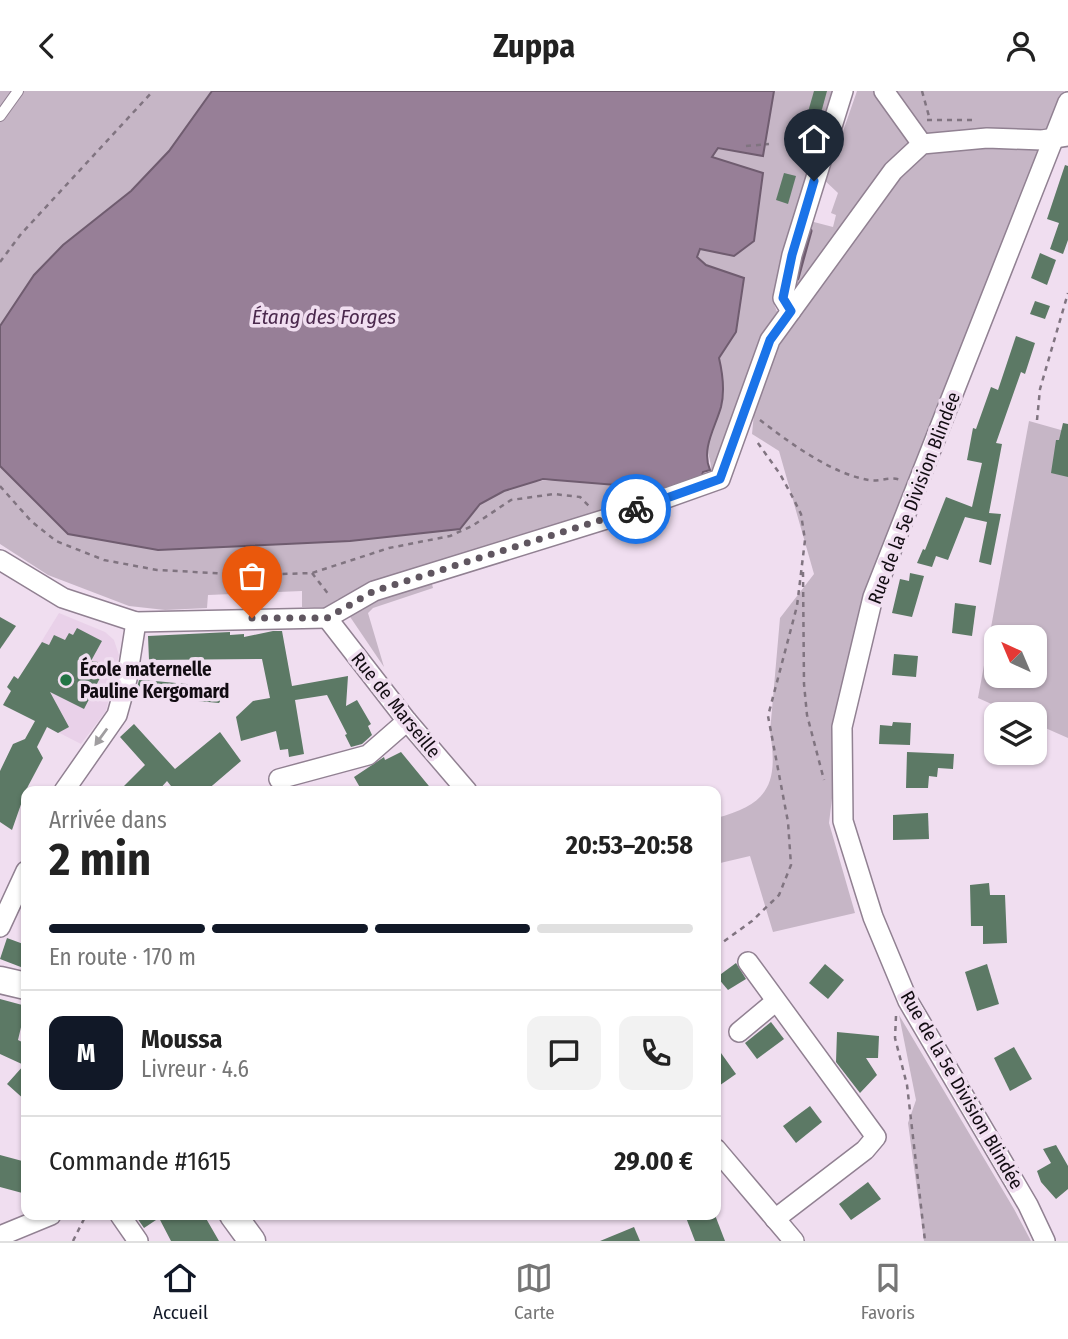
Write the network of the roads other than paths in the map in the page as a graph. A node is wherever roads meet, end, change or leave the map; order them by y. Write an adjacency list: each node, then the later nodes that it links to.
1 (18, 91): 5 (lane)
2 (843, 91): 8 (street)
3 (884, 91): 7 (street)
4 (1068, 102): 6 (street, Rue de la 5e Division Blindée)
5 (0, 116)
6 (1061, 137): 7 (street); 30 (street, Rue de la 5e Division Blindée)
7 (922, 144): 8 (street)
8 (791, 311): 10 (street)
9 (0, 560): 11 (street)
10 (334, 613): 11 (street); 12 (street, Rue de Marseille)
11 (136, 622): 14 (street, one-way to 14)
12 (407, 721): 13 (street); 15 (street, Rue de Marseille)
13 (279, 779)
14 (67, 786)
15 (463, 786)
16 (21, 882): 17 (street)
17 (0, 927)
18 (748, 962): 21 (street)
19 (0, 980): 20 (main road)
20 (21, 985)
21 (775, 1002): 22 (street); 24 (street)
22 (739, 1032)
23 (721, 1155): 24 (street)
24 (775, 1219): 29 (street)
25 (39, 1220): 27 (street)
26 (123, 1220): 28 (street)
27 (0, 1236)
28 (138, 1241)
29 (794, 1241)
30 (1045, 1241)

